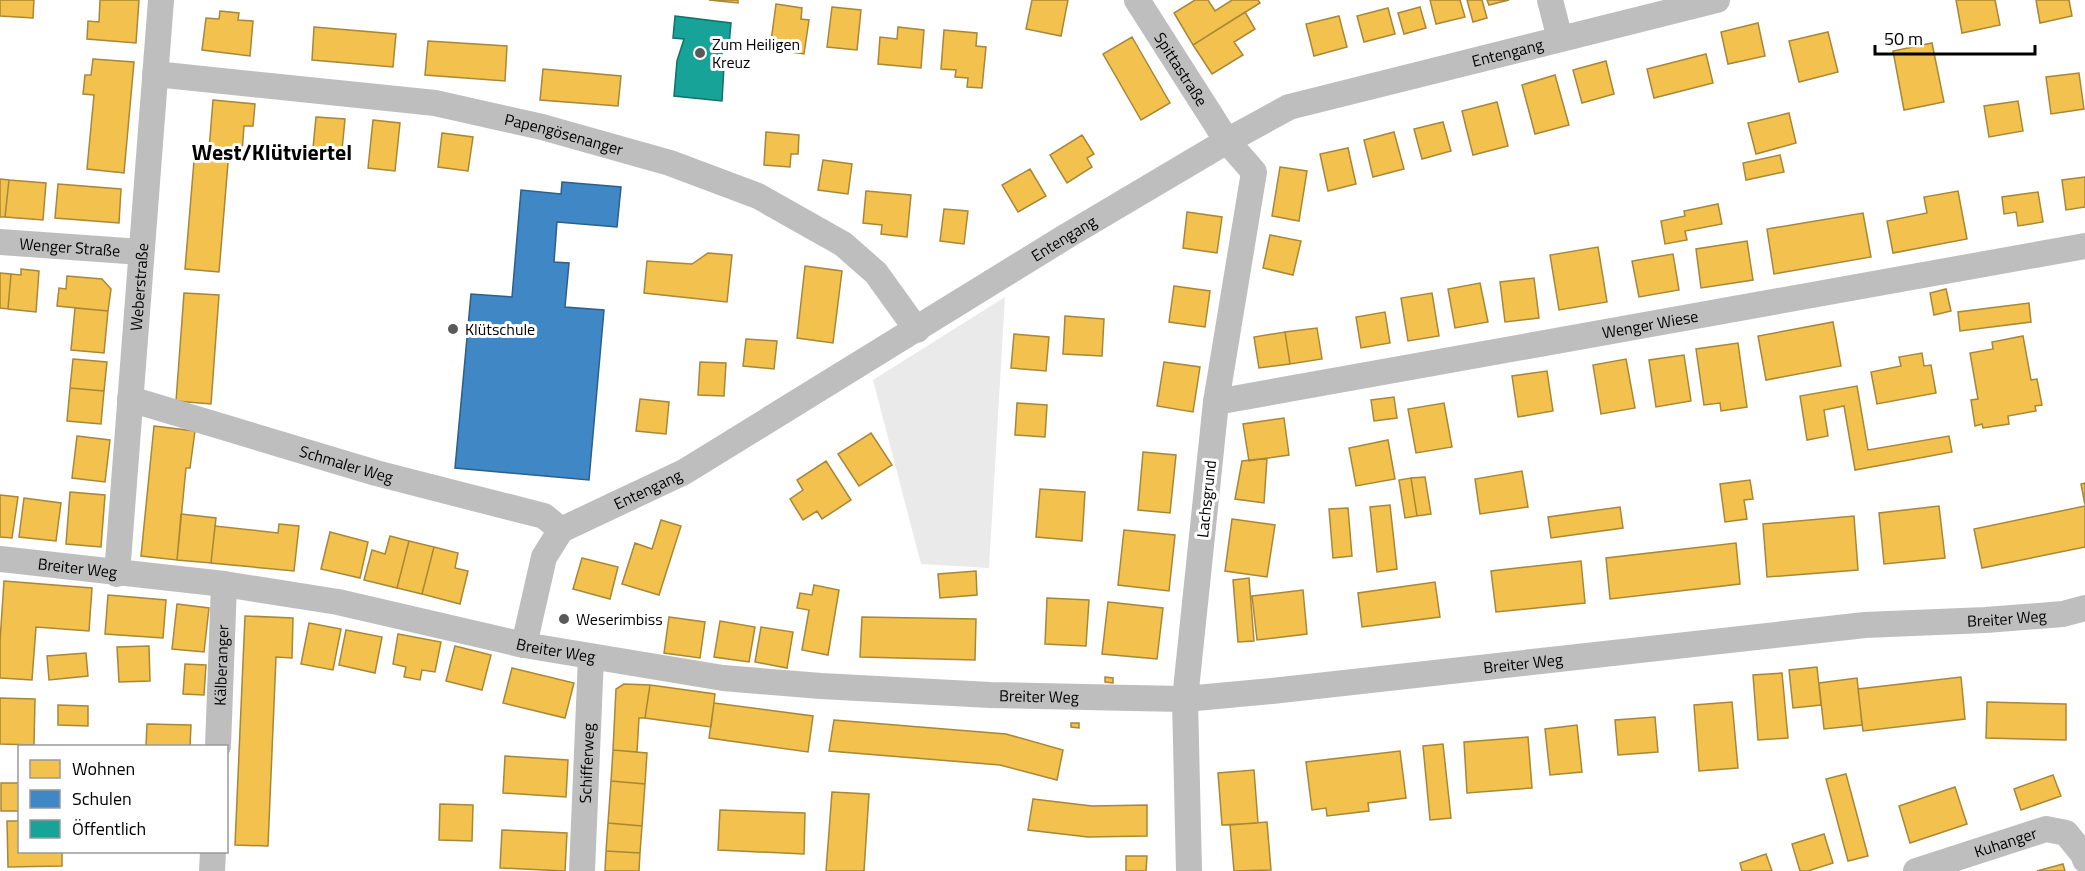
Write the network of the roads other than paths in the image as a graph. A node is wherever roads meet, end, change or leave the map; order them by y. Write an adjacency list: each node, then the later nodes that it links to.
1 (160, 0): 6 (street, Weberstraße)
2 (1137, 0): 7 (street, Spittastraße)
3 (1550, 0): 5 (street)
4 (1717, 0): 5 (street, Entengang)
5 (1560, 39): 7 (street, Entengang)
6 (155, 74): 10 (street, Weberstraße); 11 (street, Papengösenanger)
7 (1227, 141): 11 (street, Entengang); 13 (street, Lachsgrund)
8 (0, 242): 10 (street, Wenger Straße)
9 (2085, 246): 13 (street, Wenger Wiese)
10 (141, 252): 12 (street, Weberstraße)
11 (917, 330): 14 (street, Entengang)
12 (130, 399): 14 (street, Schmaler Weg); 16 (street, Weberstraße)
13 (1216, 402): 21 (street, Lachsgrund)
14 (561, 530): 19 (street)
15 (0, 559): 16 (street, Breiter Weg)
16 (117, 574): 17 (street, Breiter Weg)
17 (225, 584): 19 (street, Breiter Weg); 22 (street, Kälberanger)
18 (2085, 608): 21 (street, Breiter Weg)
19 (524, 645): 20 (street, Breiter Weg)
20 (591, 657): 21 (street, Breiter Weg); 26 (street, Schifferweg)
21 (1185, 699): 27 (street, Lachsgrund)
22 (218, 745)
23 (213, 853): 25 (street)
24 (2085, 860): 28 (street, Kuhanger)
25 (212, 871)
26 (582, 871)
27 (1189, 871)
28 (1916, 871)

